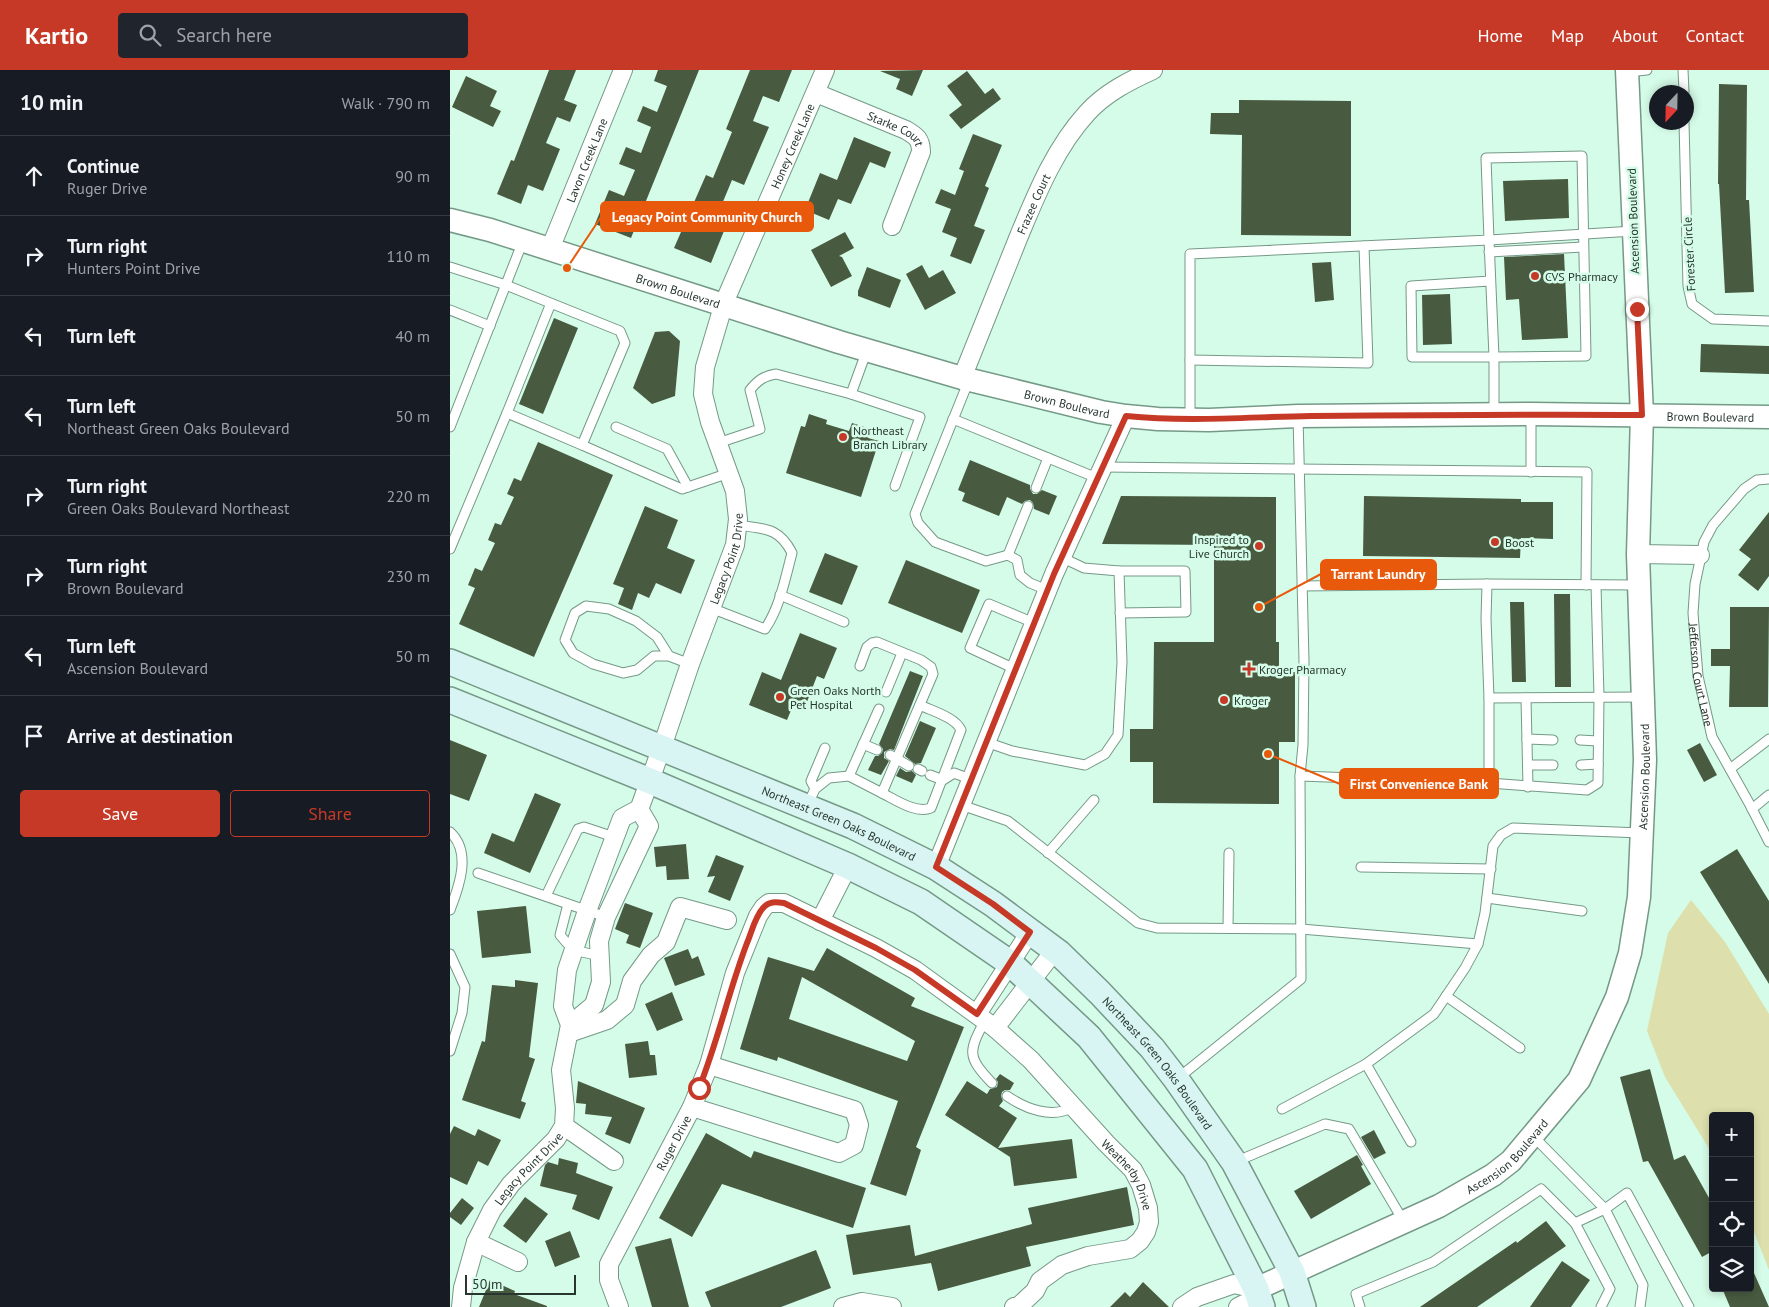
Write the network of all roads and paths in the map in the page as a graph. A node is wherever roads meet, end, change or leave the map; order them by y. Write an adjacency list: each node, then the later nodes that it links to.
1 (623, 70): 18 (street, Lavon Creek Lane)
2 (825, 70): 8 (street, Honey Creek Lane)
3 (1153, 70): 6 (street, Frazee Court)
4 (1683, 70): 7 (lane)
5 (1634, 71): 12 (street, Ascension Boulevard)
6 (1130, 75): 31 (street, Frazee Court)
7 (1684, 85)
8 (816, 93): 11 (street, Starke Court); 24 (street, Honey Creek Lane)
9 (1684, 130): 26 (lane, Forester Circle)
10 (450, 220): 14 (street, Brown Boulevard)
11 (892, 226)
12 (1634, 231): 13 (lane); 36 (street, Ascension Boulevard)
13 (1583, 234): 15 (lane); 15 (lane); 17 (lane)
14 (523, 240): 18 (street, Brown Boulevard); 22 (lane)
15 (1489, 240): 16 (lane); 19 (lane)
16 (1364, 246): 30 (lane); 30 (lane)
17 (1583, 246): 19 (lane); 29 (lane)
18 (550, 249): 24 (street, Brown Boulevard)
19 (1489, 252): 21 (lane)
20 (450, 267): 22 (lane)
21 (1490, 281): 29 (lane); 29 (lane)
22 (506, 285): 23 (lane); 27 (lane)
23 (551, 303): 33 (lane); 45 (lane)
24 (724, 304): 28 (street, Brown Boulevard); 44 (street, Legacy Point Drive)
25 (450, 310): 27 (lane)
26 (1769, 321)
27 (490, 326): 42 (lane)
28 (867, 350): 31 (street, Brown Boulevard); 32 (lane)
29 (1494, 357): 34 (lane)
30 (1190, 360): 41 (lane)
31 (966, 379): 37 (street, Brown Boulevard); 40 (lane)
32 (851, 394): 44 (lane); 52 (lane)
33 (506, 413): 45 (lane); 57 (lane)
34 (1494, 414): 35 (street, Brown Boulevard); 38 (street, Brown Boulevard)
35 (1531, 414): 36 (street, Brown Boulevard); 49 (lane)
36 (1642, 415): 39 (street, Brown Boulevard); 58 (street, Ascension Boulevard)
37 (1126, 416): 41 (street, Brown Boulevard); 48 (street)
38 (1298, 416): 41 (street, Brown Boulevard); 47 (lane)
39 (1769, 417)
40 (953, 419): 46 (lane); 59 (lane)
41 (1190, 420)
42 (450, 427)
43 (616, 427): 53 (lane)
44 (718, 443): 50 (street, Legacy Point Drive)
45 (582, 445): 53 (lane)
46 (1048, 458): 48 (lane); 54 (lane)
47 (1299, 470): 48 (lane); 49 (lane); 67 (lane)
48 (1100, 472): 61 (street)
49 (1531, 472): 64 (lane)
50 (729, 473): 53 (lane); 56 (street, Legacy Point Drive)
51 (1769, 479): 60 (lane, Jefferson Court Lane)
52 (895, 486)
53 (688, 487)
54 (1036, 488)
55 (1028, 506): 59 (lane)
56 (738, 525): 69 (lane); 70 (street, Legacy Point Drive)
57 (450, 549)
58 (1638, 554): 60 (street); 66 (street, Ascension Boulevard)
59 (1008, 555): 68 (lane)
60 (1700, 555): 104 (lane, Jefferson Court Lane)
61 (1061, 557): 62 (lane); 68 (street)
62 (1119, 571): 71 (lane); 71 (lane)
63 (1487, 584): 64 (lane); 67 (lane); 83 (lane)
64 (1586, 585): 65 (lane)
65 (1596, 585): 66 (lane); 81 (lane)
66 (1639, 585): 82 (street, Ascension Boulevard)
67 (1302, 586): 107 (lane)
68 (1047, 590): 73 (street)
69 (780, 595): 70 (lane); 72 (lane)
70 (711, 608): 77 (street, Legacy Point Drive)
71 (1120, 613): 93 (lane)
72 (844, 622)
73 (1034, 624): 79 (street); 79 (lane)
74 (902, 653): 78 (lane); 80 (lane); 86 (lane)
75 (669, 656): 75 (lane); 77 (lane)
76 (450, 662): 95 (main road, Northeast Green Oaks Boulevard)
77 (690, 664): 95 (street, Legacy Point Drive)
78 (860, 666)
79 (1016, 669): 93 (street)
80 (886, 692)
81 (1599, 697): 82 (lane); 84 (lane); 92 (lane)
82 (1643, 697): 121 (street, Ascension Boulevard)
83 (1489, 698): 84 (lane); 111 (lane)
84 (1526, 698): 88 (lane)
85 (450, 700): 110 (main road)
86 (920, 705): 98 (lane); 109 (lane)
87 (879, 709): 94 (lane)
88 (1528, 739): 90 (lane); 101 (lane)
89 (1769, 739): 104 (lane)
90 (1553, 740)
91 (1580, 740): 92 (lane)
92 (1598, 741): 100 (lane)
93 (986, 742): 108 (street)
94 (864, 744): 97 (lane); 106 (lane)
95 (662, 747): 110 (street, Legacy Point Drive); 115 (main road, Northeast Green Oaks Boulevard)
96 (825, 748): 115 (lane)
97 (877, 750)
98 (893, 757): 103 (lane); 113 (lane)
99 (1581, 764): 100 (lane)
100 (1598, 764): 112 (lane)
101 (1528, 765): 102 (lane); 112 (lane)
102 (1553, 765)
103 (909, 766)
104 (1730, 768): 119 (lane, Jefferson Court Lane)
105 (924, 772): 109 (lane)
106 (849, 776): 113 (lane); 115 (lane)
107 (1300, 776): 111 (lane); 142 (lane)
108 (970, 779): 109 (lane); 117 (street)
109 (943, 780): 113 (lane)
110 (650, 781): 118 (street, Legacy Point Drive); 126 (main road)
111 (1489, 783): 112 (lane)
112 (1528, 787)
113 (882, 793)
114 (1769, 794): 119 (lane)
115 (811, 798): 127 (main road, Northeast Green Oaks Boulevard)
116 (1094, 800): 125 (lane)
117 (961, 805): 125 (lane); 127 (street)
118 (640, 809): 122 (street, Legacy Point Drive); 138 (street)
119 (1752, 809): 123 (lane, Jefferson Court Lane)
120 (450, 832): 134 (lane)
121 (1642, 833): 129 (lane); 165 (street, Ascension Boulevard)
122 (614, 837): 131 (lane); 135 (street, Legacy Point Drive)
123 (1769, 842)
124 (1229, 852): 141 (lane)
125 (1048, 853): 141 (lane)
126 (848, 866): 140 (street); 149 (main road)
127 (936, 867): 143 (main road, Northeast Green Oaks Boulevard)
128 (1361, 867): 129 (lane)
129 (1490, 869): 132 (lane)
130 (478, 873): 131 (lane)
131 (546, 896): 133 (lane)
132 (1487, 898): 136 (lane); 144 (lane)
133 (568, 904): 135 (lane); 145 (lane)
134 (450, 910)
135 (586, 911): 138 (lane); 145 (street, Legacy Point Drive)
136 (1582, 912)
137 (758, 916): 140 (street, Weatherby Drive); 157 (street, Ruger Drive)
138 (606, 917): 148 (street)
139 (727, 920): 153 (street)
140 (820, 921): 152 (street, Weatherby Drive)
141 (1228, 928): 142 (lane)
142 (1301, 929): 144 (lane); 158 (lane)
143 (1030, 932): 146 (main road, Northeast Green Oaks Boulevard); 149 (street)
144 (1478, 944): 151 (lane)
145 (573, 950): 148 (lane); 153 (street, Legacy Point Drive)
146 (1055, 950): 150 (street); 158 (main road, Northeast Green Oaks Boulevard)
147 (450, 954): 155 (lane)
148 (600, 956): 153 (street)
149 (1010, 963): 150 (main road); 152 (street)
150 (1030, 982): 152 (street); 175 (main road)
151 (1446, 996): 154 (lane); 156 (lane)
152 (986, 1020): 159 (lane); 162 (street, Weatherby Drive)
153 (570, 1029): 164 (street, Legacy Point Drive)
154 (1520, 1048)
155 (450, 1051)
156 (1366, 1064): 163 (lane); 166 (lane)
157 (709, 1065): 161 (street, Ruger Drive); 161 (street)
158 (1176, 1079): 168 (main road, Northeast Green Oaks Boulevard)
159 (992, 1082)
160 (1007, 1096): 162 (lane)
161 (692, 1107): 177 (street, Ruger Drive)
162 (1073, 1107): 180 (street, Weatherby Drive)
163 (1282, 1109)
164 (564, 1126): 167 (street); 172 (street, Legacy Point Drive)
165 (1533, 1136): 169 (lane); 170 (street, Ascension Boulevard)
166 (1411, 1142)
167 (614, 1161)
168 (1234, 1162): 170 (lane); 174 (main road, Northeast Green Oaks Boulevard)
169 (1604, 1209): 171 (lane); 186 (lane); 187 (lane)
170 (1404, 1222): 174 (street, Ascension Boulevard)
171 (1576, 1223): 184 (lane); 185 (lane)
172 (476, 1242): 173 (street); 176 (street, Legacy Point Drive)
173 (518, 1262)
174 (1292, 1272): 175 (street, Ascension Boulevard); 183 (main road, Northeast Green Oaks Boulevard)
175 (1259, 1298): 181 (street); 182 (street)
176 (461, 1307)
177 (619, 1307)
178 (843, 1307): 179 (street)
179 (892, 1307)
180 (1014, 1307)
181 (1182, 1307)
182 (1238, 1307)
183 (1303, 1307)
184 (1360, 1307)
185 (1601, 1307)
186 (1640, 1307)
187 (1688, 1307)

